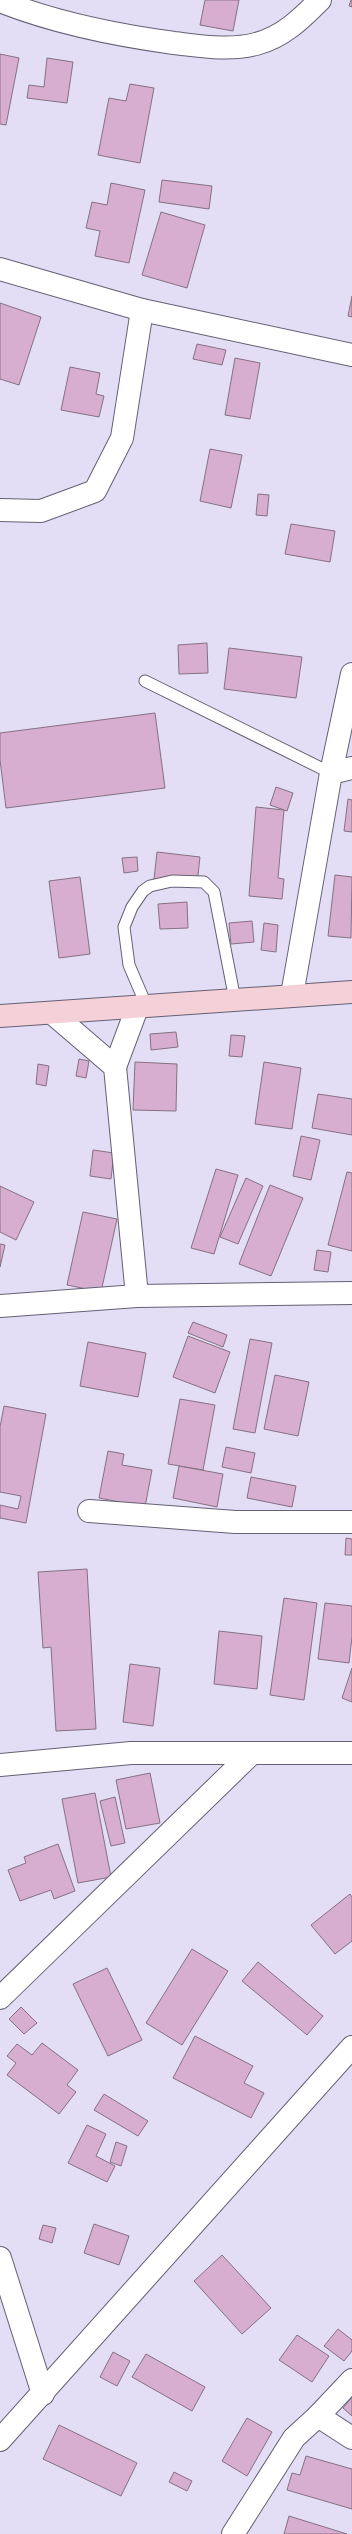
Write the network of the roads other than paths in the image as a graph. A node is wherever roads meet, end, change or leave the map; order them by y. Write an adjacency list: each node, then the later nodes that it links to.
1 (0, 0): 2 (street)
2 (320, 0)
3 (0, 270): 4 (street)
4 (142, 310): 5 (street); 6 (street)
5 (352, 355)
6 (0, 510)
7 (352, 674): 10 (street)
8 (145, 682): 10 (lane)
9 (352, 768): 10 (street)
10 (331, 773): 12 (street)
11 (352, 992): 12 (main road)
12 (292, 995): 13 (main road)
13 (235, 1000): 14 (main road); 14 (lane)
14 (142, 1008): 15 (main road); 17 (street)
15 (52, 1013): 16 (main road); 17 (street)
16 (0, 1016)
17 (115, 1066): 19 (street)
18 (352, 1293): 19 (street)
19 (137, 1296): 20 (street)
20 (0, 1306)
21 (89, 1511): 22 (street)
22 (352, 1522)
23 (352, 1753): 24 (street)
24 (252, 1754): 25 (street); 26 (street)
25 (0, 1765)
26 (0, 1998)
27 (352, 2047): 30 (street)
28 (0, 2258): 30 (street)
29 (352, 2380): 31 (street)
30 (43, 2394): 33 (street)
31 (318, 2416): 32 (street); 34 (street)
32 (352, 2438)
33 (0, 2440)
34 (233, 2534)

